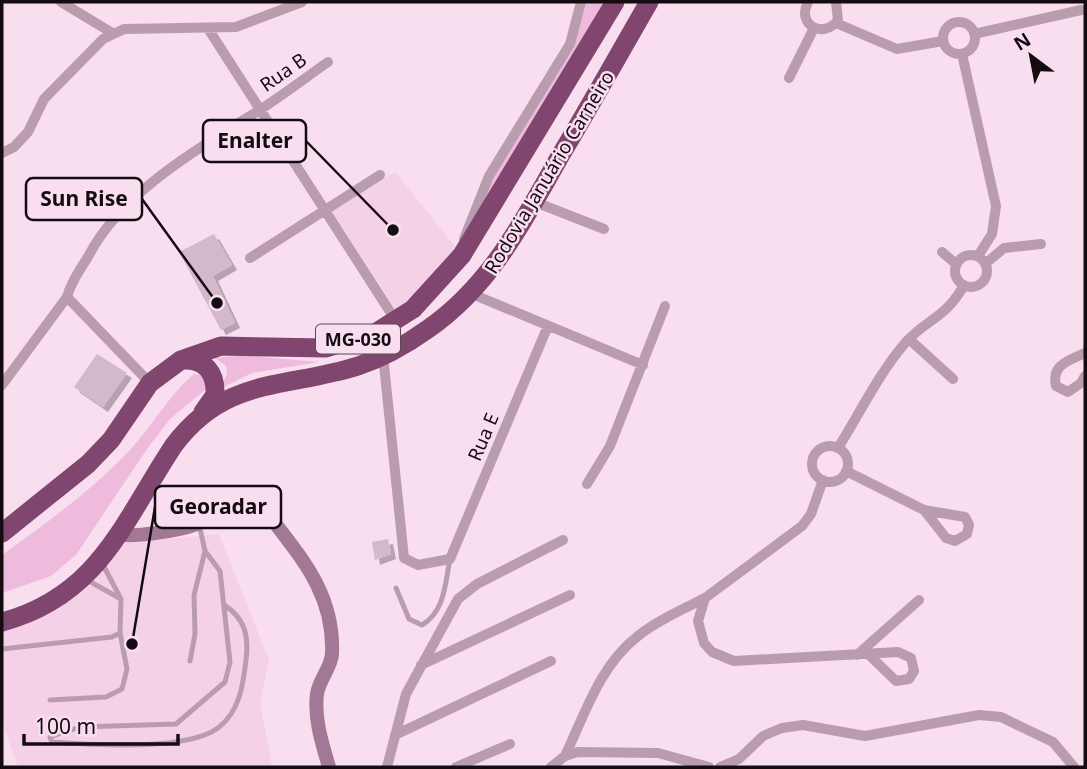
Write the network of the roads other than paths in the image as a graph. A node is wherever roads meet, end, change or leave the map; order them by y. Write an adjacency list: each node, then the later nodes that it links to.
1 (61, 2): 12 (street)
2 (302, 2): 11 (street)
3 (581, 2): 26 (street)
4 (615, 2): 26 (highway, Rodovia Januário Carneiro / MG-030)
5 (649, 2): 21 (highway, Rodovia Januário Carneiro / MG-030)
6 (808, 2): 10 (street)
7 (837, 3): 9 (street)
8 (1083, 10): 13 (street)
9 (836, 23): 10 (street); 14 (street)
10 (814, 28): 17 (street)
11 (209, 30): 12 (street); 18 (street)
12 (114, 34): 19 (street)
13 (974, 34): 14 (street); 15 (street)
14 (943, 41): 15 (street)
15 (962, 54): 28 (street)
16 (328, 62): 18 (street, Rua B)
17 (789, 78)
18 (259, 110): 22 (street); 32 (street, Rua B)
19 (2, 153)
20 (380, 175): 22 (street)
21 (534, 202): 23 (street); 31 (highway, Rodovia Januário Carneiro / MG-030)
22 (323, 210): 27 (street); 34 (street)
23 (604, 229)
24 (1041, 244): 28 (street)
25 (942, 252): 29 (street)
26 (462, 255): 34 (highway, Rodovia Januário Carneiro / MG-030)
27 (250, 258)
28 (981, 260): 29 (street); 30 (street)
29 (956, 264): 30 (street)
30 (964, 285): 36 (street)
31 (472, 294): 35 (street); 38 (highway, Rodovia Januário Carneiro / MG-030)
32 (66, 297): 43 (street); 44 (street, Rua B)
33 (665, 306): 40 (street)
34 (396, 321): 39 (highway, Rodovia Januário Carneiro / MG-030)
35 (547, 328): 40 (street); 56 (street, Rua E)
36 (909, 339): 42 (street); 46 (street)
37 (1085, 353): 41 (street)
38 (383, 355): 45 (highway, Rodovia Januário Carneiro / MG-030); 56 (street)
39 (181, 360): 43 (highway, Rodovia Januário Carneiro / MG-030); 45 (highway)
40 (643, 365): 49 (street)
41 (1085, 376)
42 (953, 379)
43 (150, 383): 52 (highway, Rodovia Januário Carneiro / MG-030)
44 (2, 385)
45 (200, 416): 53 (highway, Rodovia Januário Carneiro / MG-030)
46 (838, 448): 47 (street); 48 (street)
47 (846, 471): 48 (street); 50 (street)
48 (823, 480): 61 (street)
49 (587, 484)
50 (923, 510)
51 (199, 524): 53 (street); 55 (lane); 75 (street)
52 (2, 533)
53 (117, 534): 57 (highway, Rodovia Januário Carneiro / MG-030)
54 (563, 540): 70 (street)
55 (205, 551): 64 (lane); 68 (lane)
56 (450, 559): 59 (lane)
57 (100, 560): 58 (highway, Rodovia Januário Carneiro / MG-030); 62 (lane)
58 (85, 579): 62 (lane); 65 (highway, Rodovia Januário Carneiro / MG-030)
59 (396, 588)
60 (570, 595): 70 (street)
61 (705, 598): 63 (street); 74 (street)
62 (121, 599): 66 (lane)
63 (919, 600)
64 (224, 605): 64 (lane)
65 (2, 622)
66 (120, 633): 67 (lane); 71 (lane)
67 (2, 649)
68 (190, 661)
69 (551, 661): 72 (street)
70 (421, 665): 72 (street)
71 (50, 700)
72 (395, 735): 76 (street)
73 (510, 744): 77 (street)
74 (565, 756): 78 (street); 79 (street)
75 (328, 767)
76 (387, 767)
77 (456, 767)
78 (551, 767)
79 (709, 767)
80 (720, 767): 81 (street)
81 (1074, 767)

